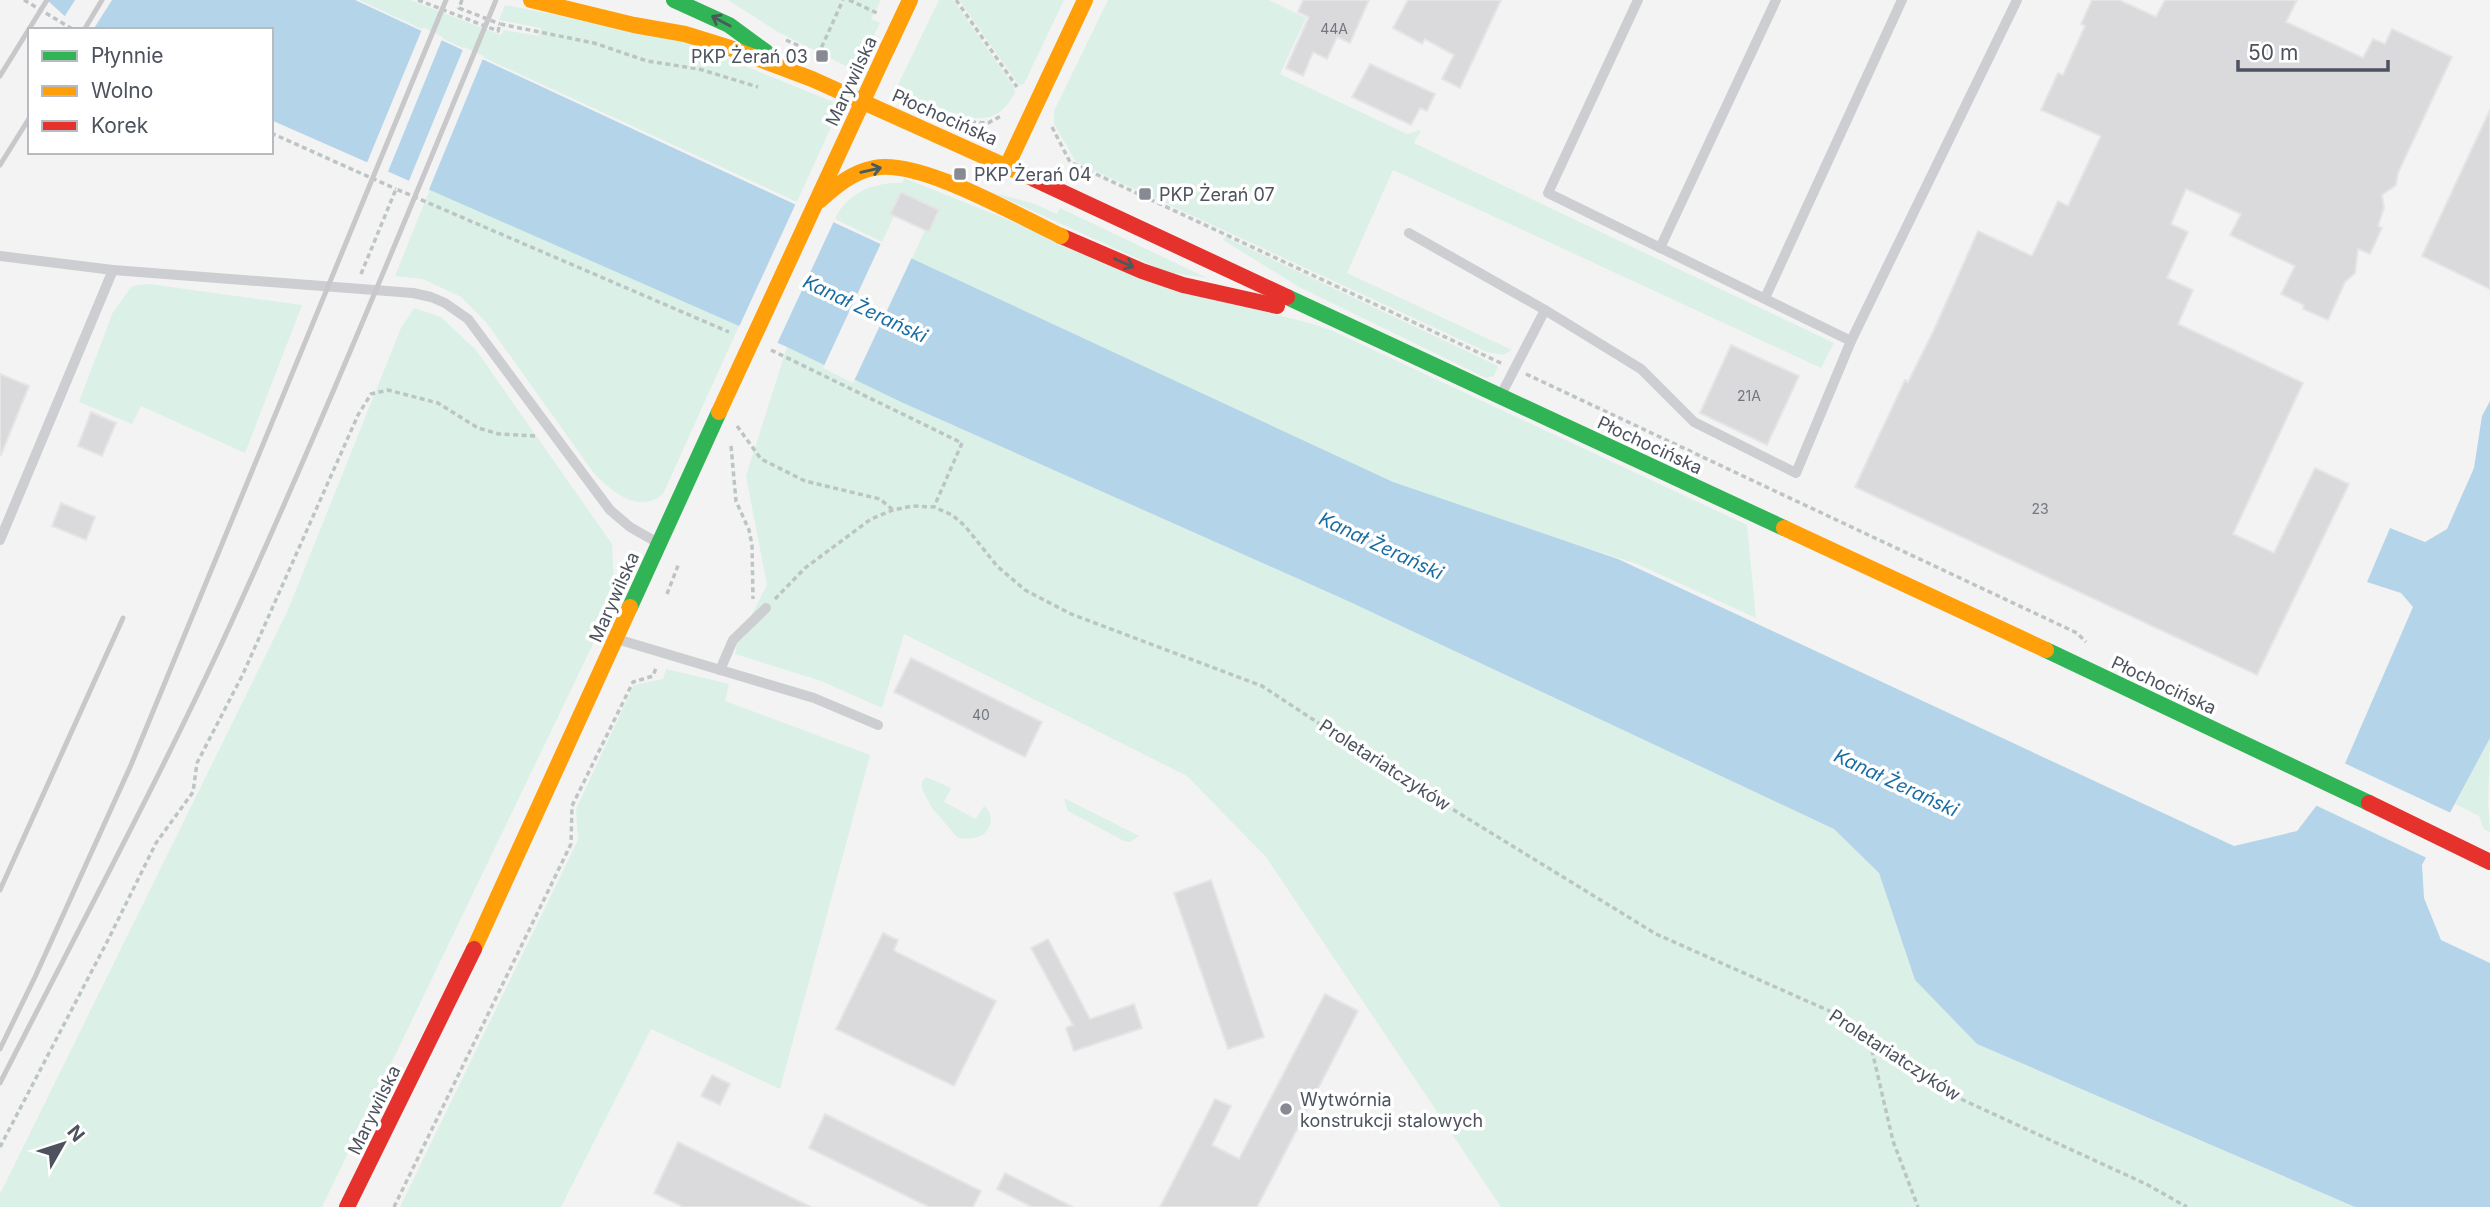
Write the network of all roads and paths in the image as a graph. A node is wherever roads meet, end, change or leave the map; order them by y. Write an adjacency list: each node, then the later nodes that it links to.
1 (24, 0): 18 (path)
2 (418, 0): 16 (path)
3 (463, 0): 16 (path)
4 (531, 0): 17 (main road, Płochocińska)
5 (843, 0): 19 (path)
6 (849, 0): 15 (path)
7 (910, 0): 26 (main road, Marywilska, bridge)
8 (1085, 0): 24 (main road)
9 (1638, 0): 28 (lane)
10 (1776, 0): 28 (lane)
11 (1902, 0): 32 (lane)
12 (2017, 0): 36 (lane)
13 (682, 2): 20 (main road, Płochocińska, one-way to 13)
14 (623, 9): 17 (main road)
15 (881, 15)
16 (500, 24): 21 (path)
17 (634, 25): 20 (main road, Płochocińska)
18 (71, 28)
19 (818, 55)
20 (791, 70): 24 (main road, Płochocińska)
21 (767, 89)
22 (1048, 120): 38 (path)
23 (273, 135): 25 (path)
24 (1007, 166): 34 (main road, Płochocińska)
25 (396, 188): 31 (path); 35 (path)
26 (814, 206): 34 (main road, one-way to 34, bridge); 46 (main road, Marywilska, bridge)
27 (1409, 233): 33 (lane)
28 (1660, 247): 32 (lane)
29 (0, 256): 30 (lane)
30 (113, 270): 31 (lane); 45 (lane)
31 (355, 288): 41 (lane)
32 (1765, 299): 36 (lane)
33 (1545, 310): 36 (lane); 38 (lane)
34 (1325, 315): 39 (main road, Płochocińska)
35 (729, 332)
36 (1852, 341)
37 (766, 348): 43 (path)
38 (1514, 369): 39 (lane); 50 (path)
39 (1500, 397): 54 (main road, Płochocińska)
40 (736, 425): 44 (path)
41 (554, 437): 46 (lane); 56 (path)
42 (730, 437): 48 (path)
43 (934, 507): 44 (path); 55 (path, Proletariatczyków)
44 (893, 510): 47 (path)
45 (0, 540)
46 (659, 543): 49 (main road, Marywilska)
47 (766, 608): 48 (lane)
48 (754, 620): 52 (lane)
49 (617, 639): 52 (lane); 57 (main road, Marywilska)
50 (2094, 651)
51 (656, 668): 58 (path)
52 (720, 670): 53 (lane)
53 (878, 725)
54 (2490, 862)
55 (1870, 1040): 59 (path); 60 (path, Proletariatczyków)
56 (0, 1147)
57 (347, 1207)
58 (394, 1207)
59 (1918, 1207)
60 (2187, 1207)

